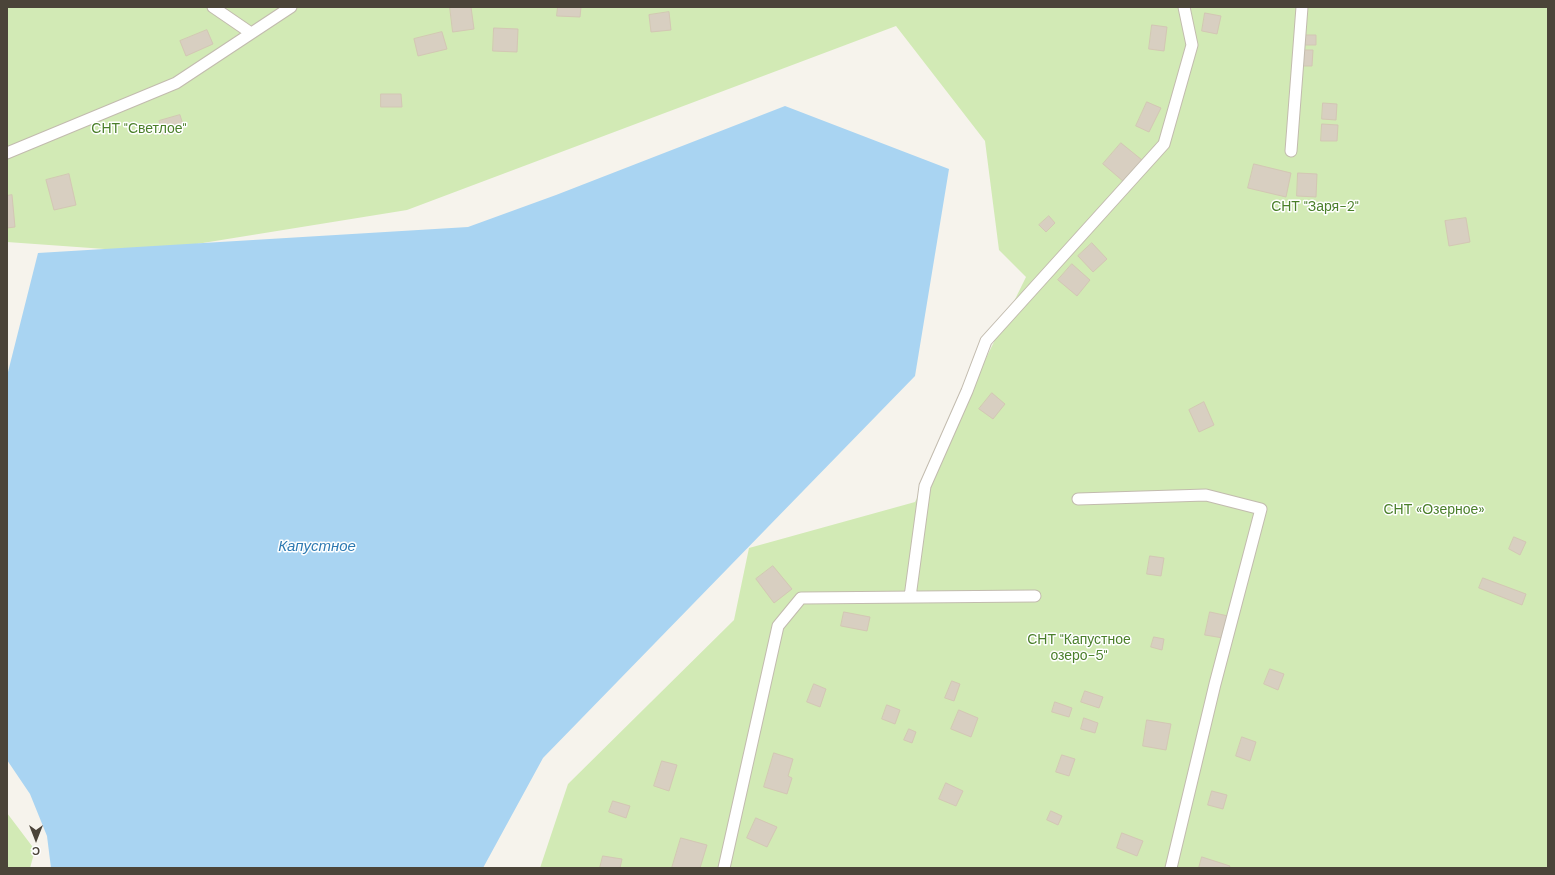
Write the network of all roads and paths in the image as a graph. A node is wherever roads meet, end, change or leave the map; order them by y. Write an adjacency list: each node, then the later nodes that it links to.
1 (213, 7): 5 (lane)
2 (291, 7): 5 (lane)
3 (1184, 7): 10 (lane)
4 (1302, 7): 6 (lane)
5 (251, 33): 7 (lane)
6 (1291, 151)
7 (7, 153)
8 (1078, 499): 12 (lane)
9 (1035, 596): 10 (lane)
10 (910, 597): 11 (lane)
11 (724, 868)
12 (1171, 868)

